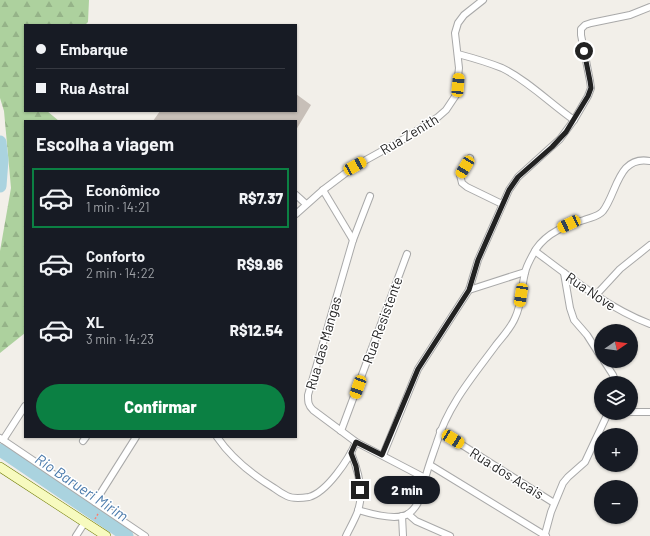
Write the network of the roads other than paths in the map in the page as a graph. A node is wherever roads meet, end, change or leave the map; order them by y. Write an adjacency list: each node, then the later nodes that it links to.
1 (483, 0): 4 (street, Rua Zenith)
2 (649, 0): 3 (street)
3 (648, 8): 5 (street)
4 (458, 54): 5 (street); 8 (street, Rua Zenith)
5 (574, 120): 12 (street)
6 (470, 158): 12 (street)
7 (650, 161): 16 (street)
8 (323, 190): 11 (street, Rua Zenith); 14 (street)
9 (297, 195): 11 (street)
10 (370, 196): 14 (street, Rua das Mangas)
11 (306, 204): 13 (street, Rua Zenith)
12 (502, 204): 20 (street)
13 (297, 213)
14 (354, 240): 28 (street, Rua das Mangas)
15 (650, 245): 21 (street)
16 (535, 251): 18 (street); 19 (street, Rua Nove)
17 (407, 254): 28 (street, Rua Resistente)
18 (525, 272): 20 (street); 29 (street)
19 (564, 273): 21 (street, Rua Nove); 23 (street)
20 (469, 290): 35 (street)
21 (596, 295): 22 (street, Rua Nove)
22 (650, 324)
23 (594, 346)
24 (24, 407): 32 (street)
25 (638, 412): 26 (street)
26 (650, 412)
27 (605, 420): 40 (street)
28 (341, 431): 33 (street, Rua das Mangas)
29 (440, 431): 36 (street); 40 (street, Rua dos Acais)
30 (135, 438): 39 (street)
31 (218, 438): 34 (street)
32 (2, 439): 39 (street)
33 (356, 442): 34 (street); 35 (street, Rua das Mangas)
34 (351, 453): 41 (street)
35 (382, 455): 38 (street, Rua das Mangas)
36 (430, 465): 38 (street); 44 (street)
37 (0, 467): 43 (main road)
38 (425, 478): 42 (street)
39 (95, 502): 47 (street)
40 (554, 503): 44 (street)
41 (358, 510): 42 (street); 48 (street)
42 (405, 515): 49 (street); 50 (street)
43 (85, 522): 45 (street); 46 (main road)
44 (546, 535)
45 (76, 536)
46 (106, 536)
47 (145, 536)
48 (346, 536)
49 (403, 536)
50 (450, 536)

